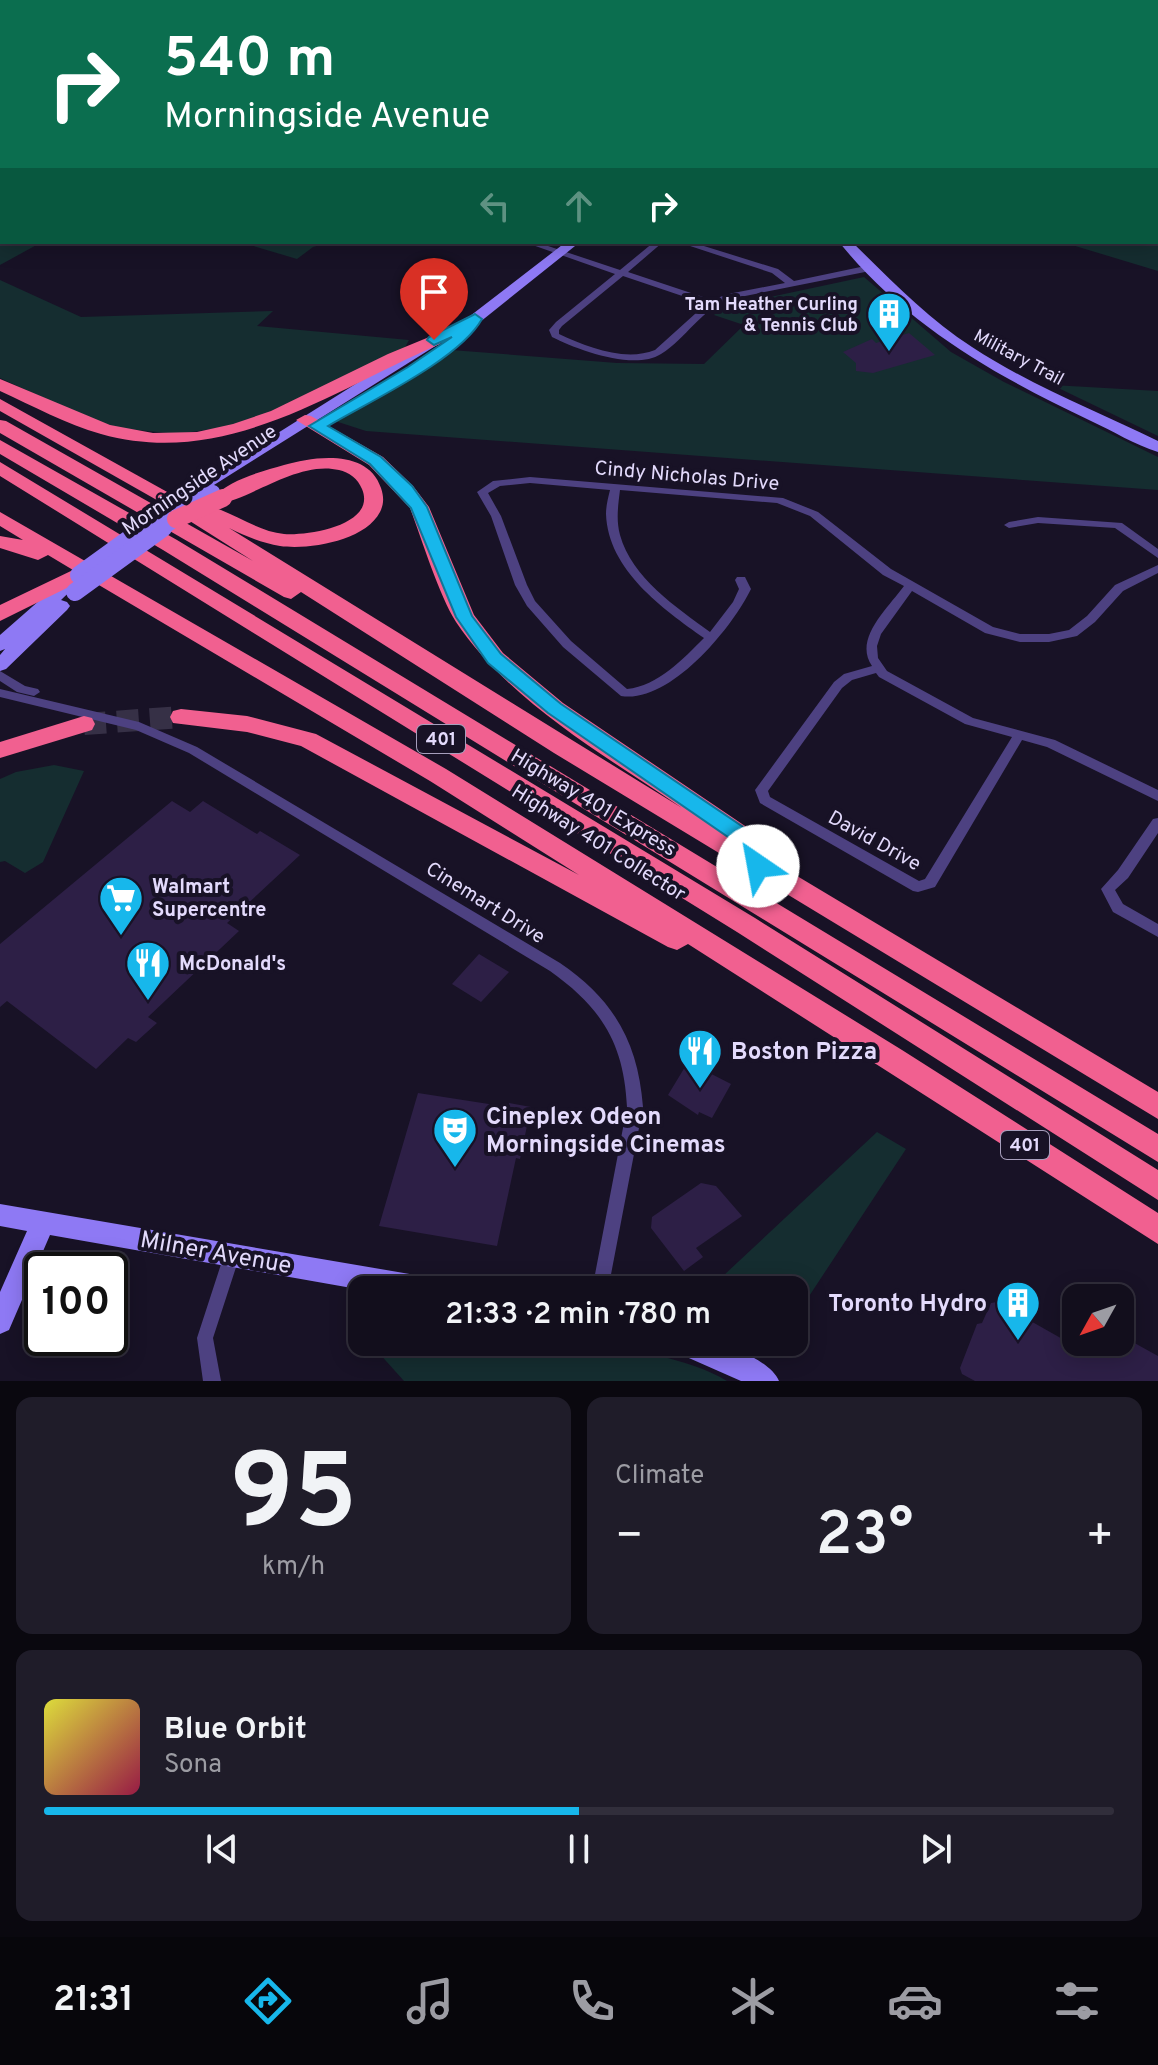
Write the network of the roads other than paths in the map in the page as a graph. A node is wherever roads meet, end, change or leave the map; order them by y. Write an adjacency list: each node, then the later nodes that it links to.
1 (534, 244): 6 (street)
2 (571, 244): 6 (main road, Morningside Avenue)
3 (657, 244): 8 (street)
4 (688, 244): 9 (street)
5 (847, 244): 7 (main road, Military Trail)
6 (560, 252): 8 (street); 11 (main road, Morningside Avenue)
7 (870, 268): 9 (street); 18 (main road, Military Trail)
8 (622, 273): 10 (street); 10 (street)
9 (792, 284): 10 (street)
10 (712, 303)
11 (475, 319): 12 (main road, Morningside Avenue); 15 (main road, Morningside Avenue)
12 (434, 340): 13 (highway); 15 (main road, Morningside Avenue)
13 (0, 384)
14 (0, 404): 22 (highway)
15 (311, 423): 21 (main road, Morningside Avenue); 47 (highway)
16 (0, 425): 43 (highway)
17 (0, 446): 51 (highway, Highway 401 Express / 401)
18 (1158, 447)
19 (0, 468): 52 (highway, Highway 401 Express / 401)
20 (615, 488): 32 (street, Cindy Nicholas Drive); 34 (street); 34 (street, Cindy Nicholas Drive)
21 (212, 493): 22 (highway); 25 (highway, bridge); 31 (main road, Morningside Avenue, bridge)
22 (162, 495): 43 (highway)
23 (0, 501): 31 (highway)
24 (0, 518): 31 (highway, Highway 401 Collector / 401)
25 (176, 519): 31 (main road, Morningside Avenue, bridge)
26 (1009, 525): 28 (street)
27 (0, 542): 31 (highway)
28 (1158, 554)
29 (1158, 569): 32 (street, Cindy Nicholas Drive)
30 (741, 580): 34 (street)
31 (73, 582): 33 (highway); 35 (main road, Morningside Avenue); 36 (main road, Morningside Avenue); 49 (highway, Highway 401 Collector / 401)
32 (911, 585): 37 (street)
33 (0, 614)
34 (711, 638)
35 (0, 645)
36 (0, 665)
37 (877, 669): 42 (street); 42 (street, David Drive)
38 (0, 675): 40 (street, Cinemart Drive)
39 (0, 693): 40 (street, Cinemart Drive)
40 (82, 717): 44 (highway); 58 (street, Cinemart Drive)
41 (181, 717): 49 (highway)
42 (1019, 735): 45 (street)
43 (562, 747): 47 (highway)
44 (0, 750)
45 (1158, 796)
46 (1158, 823): 48 (street)
47 (758, 866): 50 (highway)
48 (1158, 931)
49 (892, 1058): 55 (highway, Highway 401 Collector / 401)
50 (1158, 1107)
51 (1158, 1149)
52 (1158, 1186)
53 (0, 1215): 54 (main road, Milner Avenue)
54 (43, 1223): 56 (main road, Milner Avenue); 59 (main road)
55 (1158, 1230)
56 (232, 1255): 57 (main road, Milner Avenue); 61 (street)
57 (353, 1276)
58 (603, 1276)
59 (0, 1321)
60 (717, 1356): 62 (main road)
61 (212, 1381)
62 (766, 1381)

